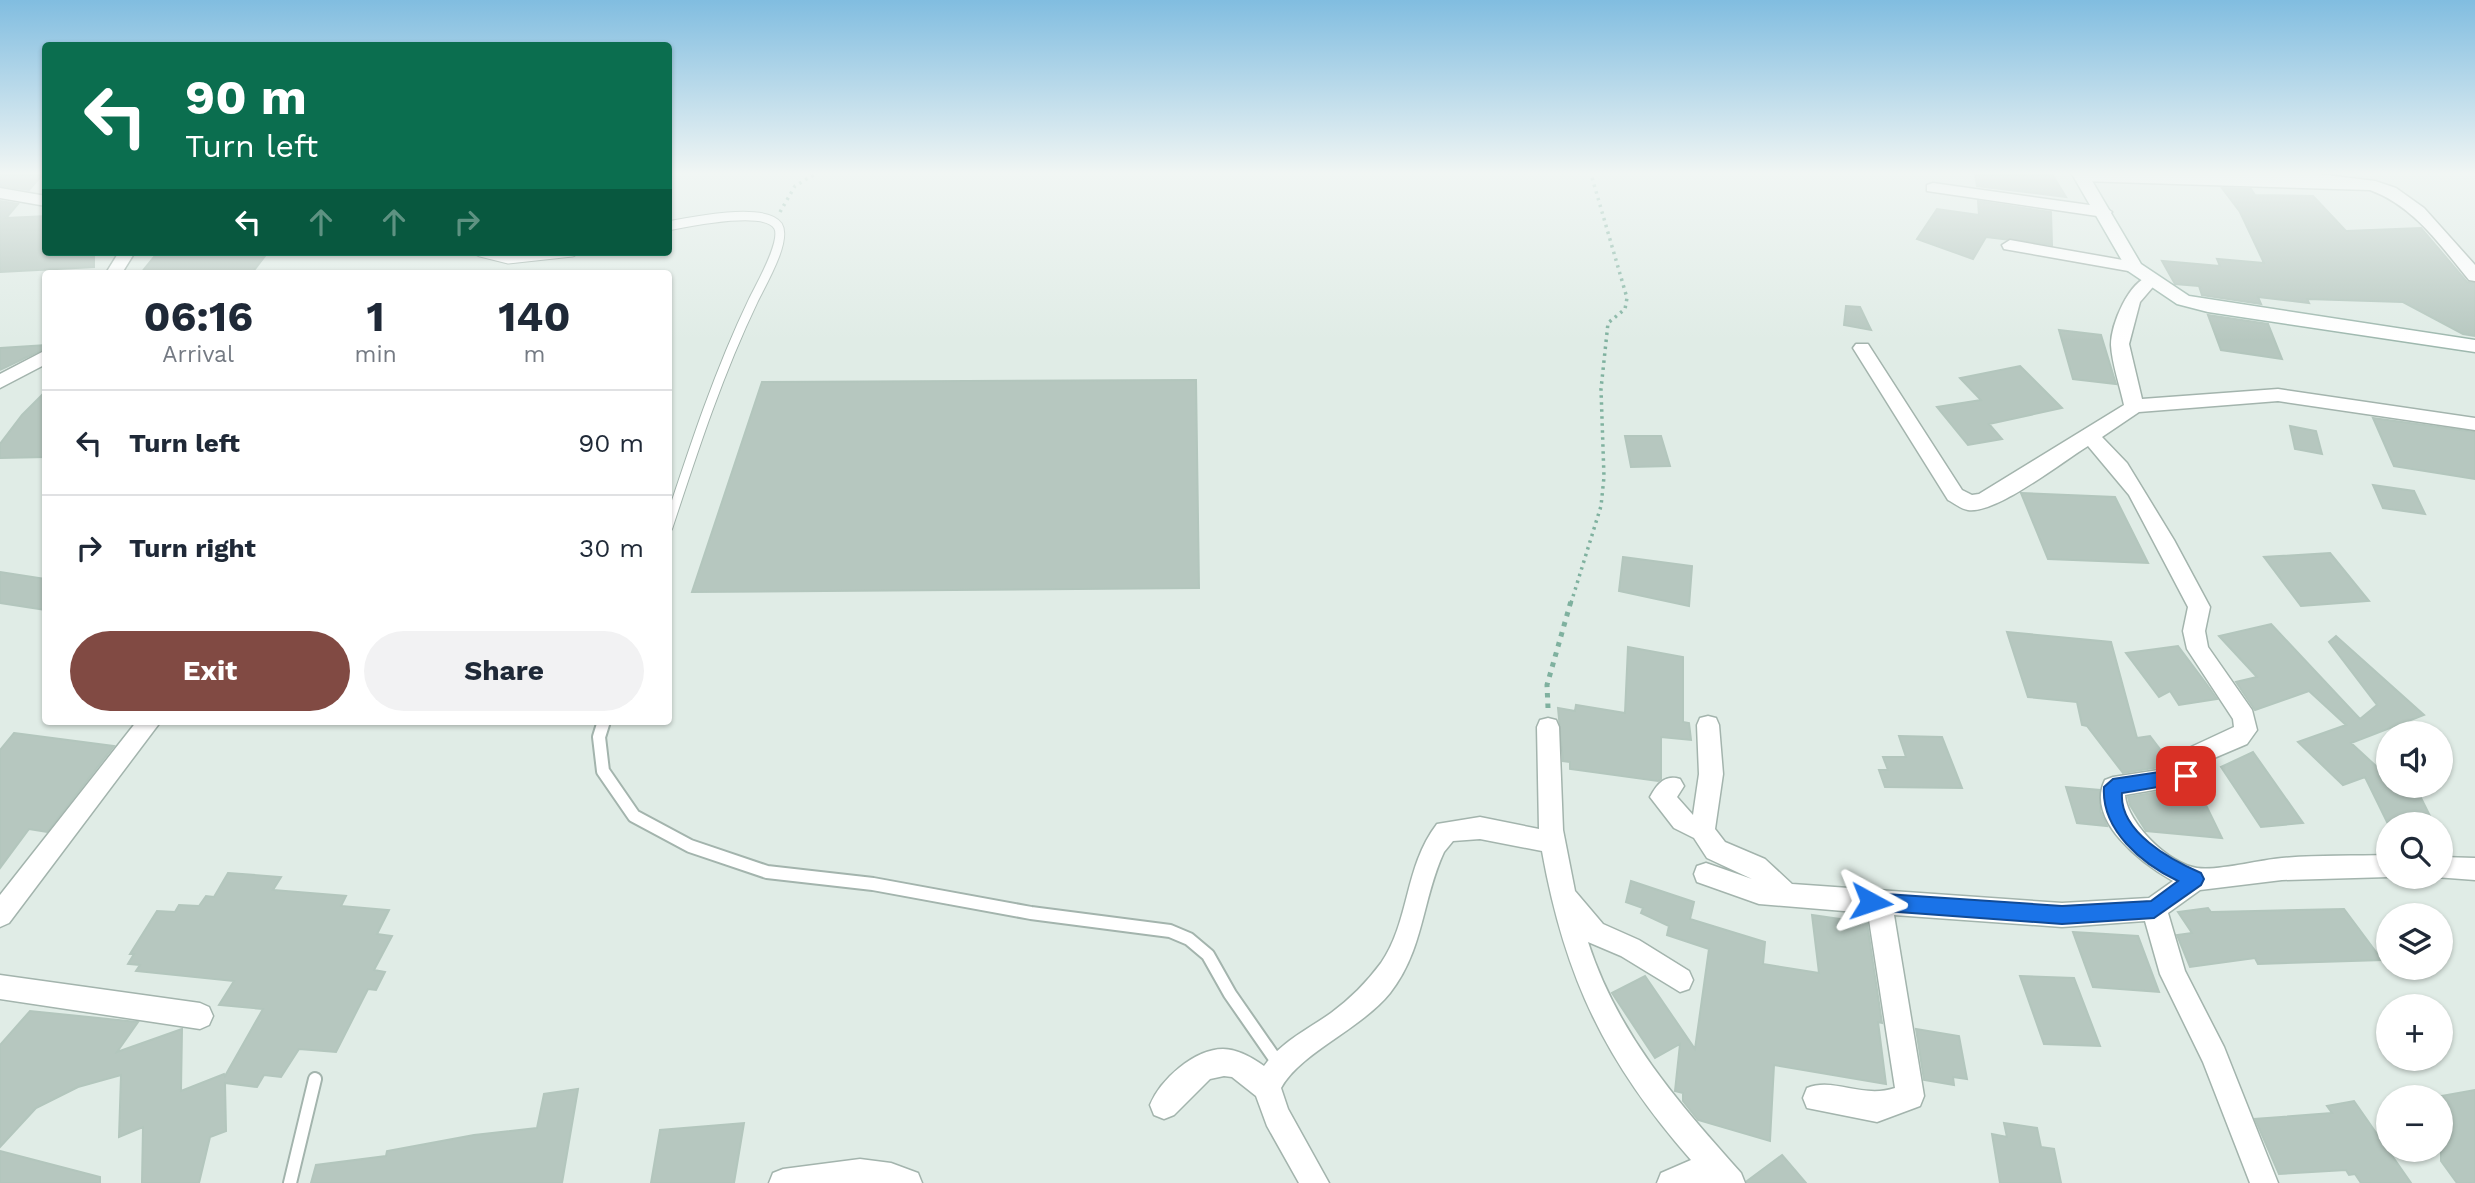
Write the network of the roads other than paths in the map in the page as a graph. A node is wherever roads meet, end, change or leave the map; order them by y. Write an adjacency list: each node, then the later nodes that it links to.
1 (779, 229): 16 (lane)
2 (2115, 229): 7 (street)
3 (2433, 229): 8 (street)
4 (2010, 245): 7 (street)
5 (496, 256): 6 (lane)
6 (535, 256)
7 (2142, 274): 9 (street); 13 (street)
8 (2475, 276)
9 (2475, 346)
10 (1862, 348): 15 (street)
11 (42, 358): 12 (street)
12 (0, 382)
13 (2134, 406): 14 (street); 15 (street)
14 (2475, 424)
15 (2089, 436): 28 (street)
16 (672, 515)
17 (147, 725): 33 (street)
18 (603, 725): 37 (lane)
19 (1708, 725): 22 (street)
20 (1548, 727): 23 (street)
21 (1672, 786): 22 (street)
22 (1703, 831): 29 (street)
23 (1553, 842): 30 (street); 37 (street)
24 (2376, 865): 28 (street)
25 (2453, 868): 26 (street)
26 (2475, 869)
27 (1706, 874): 29 (street)
28 (2195, 879): 32 (street)
29 (1784, 894): 31 (street)
30 (1564, 896): 34 (street); 41 (street)
31 (1879, 902): 32 (street); 39 (street)
32 (2154, 909): 47 (street)
33 (0, 915)
34 (1680, 980)
35 (0, 987): 36 (street)
36 (200, 1016)
37 (1273, 1076): 40 (street); 45 (street)
38 (315, 1079): 42 (lane)
39 (1817, 1098)
40 (1164, 1105)
41 (1723, 1174): 46 (street)
42 (290, 1183)
43 (783, 1183): 44 (street)
44 (908, 1183)
45 (1315, 1183)
46 (1671, 1183)
47 (2264, 1183)

